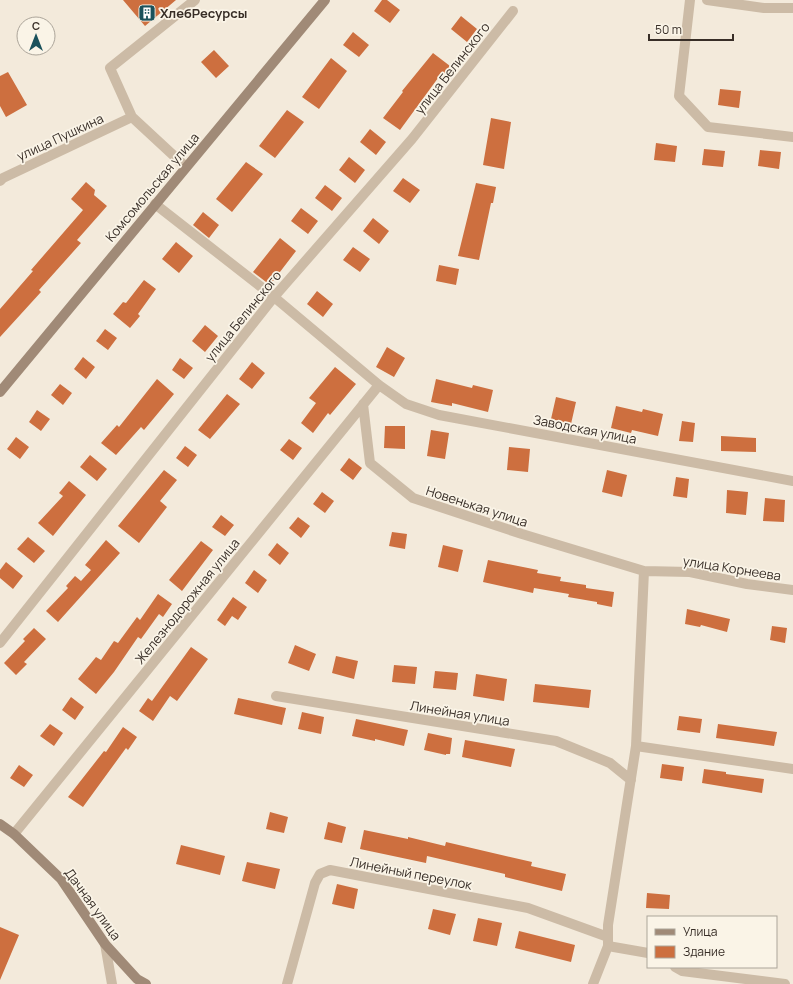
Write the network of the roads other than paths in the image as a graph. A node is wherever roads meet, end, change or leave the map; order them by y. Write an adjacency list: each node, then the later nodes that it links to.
1 (195, 0): 7 (street)
2 (325, 0): 9 (street, Комсомольская улица)
3 (690, 0): 8 (street)
4 (707, 0): 5 (street)
5 (793, 8)
6 (513, 11): 12 (street, улица Белинского)
7 (132, 117): 9 (street); 10 (street, улица Пушкина)
8 (793, 137)
9 (186, 167): 11 (street, Комсомольская улица)
10 (1, 179)
11 (155, 204): 12 (street, Заводская улица); 14 (street, Комсомольская улица)
12 (274, 297): 13 (street, Заводская улица); 19 (street, улица Белинского)
13 (379, 385): 15 (street, Железнодорожная улица); 16 (street, Заводская улица)
14 (0, 392)
15 (364, 404): 17 (street, Новенькая улица); 25 (street, Железнодорожная улица)
16 (793, 481)
17 (644, 571): 18 (street, улица Корнеева); 21 (street)
18 (793, 590)
19 (0, 642)
20 (276, 696): 23 (street, Линейная улица)
21 (636, 746): 22 (street); 23 (street)
22 (793, 770)
23 (631, 780): 26 (street)
24 (0, 824): 25 (street, Дачная улица)
25 (14, 834): 27 (street, Дачная улица)
26 (608, 941): 28 (street, Линейный переулок); 32 (street, Линейный переулок); 33 (street)
27 (105, 944): 30 (street); 31 (street, Дачная улица)
28 (647, 953)
29 (677, 968): 34 (street)
30 (112, 984)
31 (146, 984)
32 (287, 984)
33 (593, 984)
34 (785, 984)

